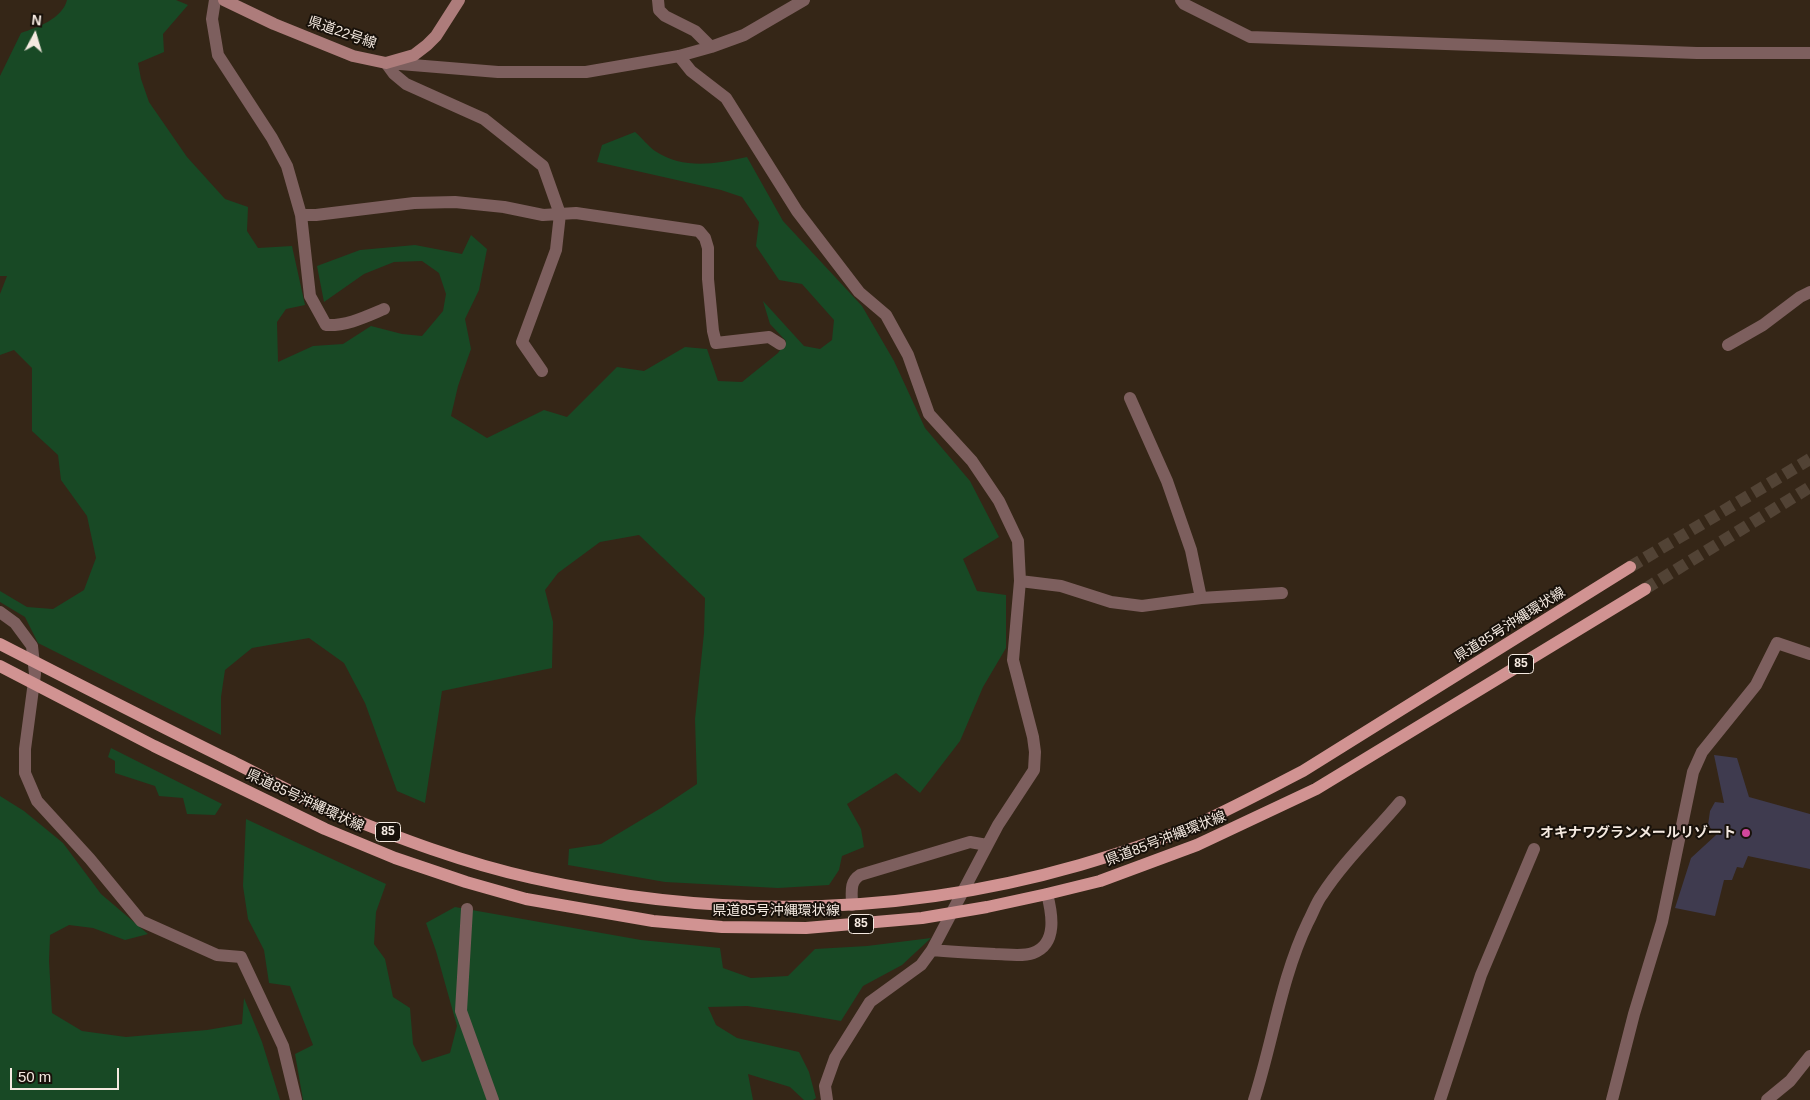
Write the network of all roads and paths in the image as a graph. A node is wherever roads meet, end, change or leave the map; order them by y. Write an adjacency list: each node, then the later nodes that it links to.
1 (215, 0): 12 (street)
2 (224, 0): 10 (main road, 県道22号線)
3 (459, 0): 10 (main road, 県道22号線)
4 (658, 0): 7 (street)
5 (804, 0): 7 (street)
6 (1181, 0): 8 (street)
7 (710, 47): 9 (street)
8 (1810, 53)
9 (679, 56): 10 (street); 20 (street)
10 (386, 63): 11 (street)
11 (560, 214): 12 (street); 15 (street); 17 (street)
12 (301, 215): 14 (street)
13 (1810, 292): 16 (street)
14 (384, 309)
15 (780, 344)
16 (1728, 345)
17 (542, 370)
18 (1130, 398): 23 (street)
19 (1630, 567): 32 (main road, 県道85号沖縄環状線 / 85)
20 (1020, 581): 23 (street); 29 (street)
21 (1645, 589): 31 (main road, 県道85号沖縄環状線 / 85)
22 (1282, 593): 23 (street)
23 (1201, 598)
24 (0, 612): 36 (street)
25 (0, 644): 32 (main road, 県道85号沖縄環状線 / 85)
26 (1810, 654): 41 (street)
27 (0, 666): 31 (main road, 県道85号沖縄環状線 / 85)
28 (1400, 802): 39 (street)
29 (988, 845): 32 (street); 34 (street)
30 (1534, 850): 40 (street)
31 (1047, 894): 34 (street)
32 (852, 905)
33 (467, 909): 37 (street)
34 (932, 950): 38 (street)
35 (1810, 1056): 42 (street)
36 (296, 1100)
37 (493, 1100)
38 (827, 1100)
39 (1254, 1100)
40 (1440, 1100)
41 (1612, 1100)
42 (1767, 1100)

